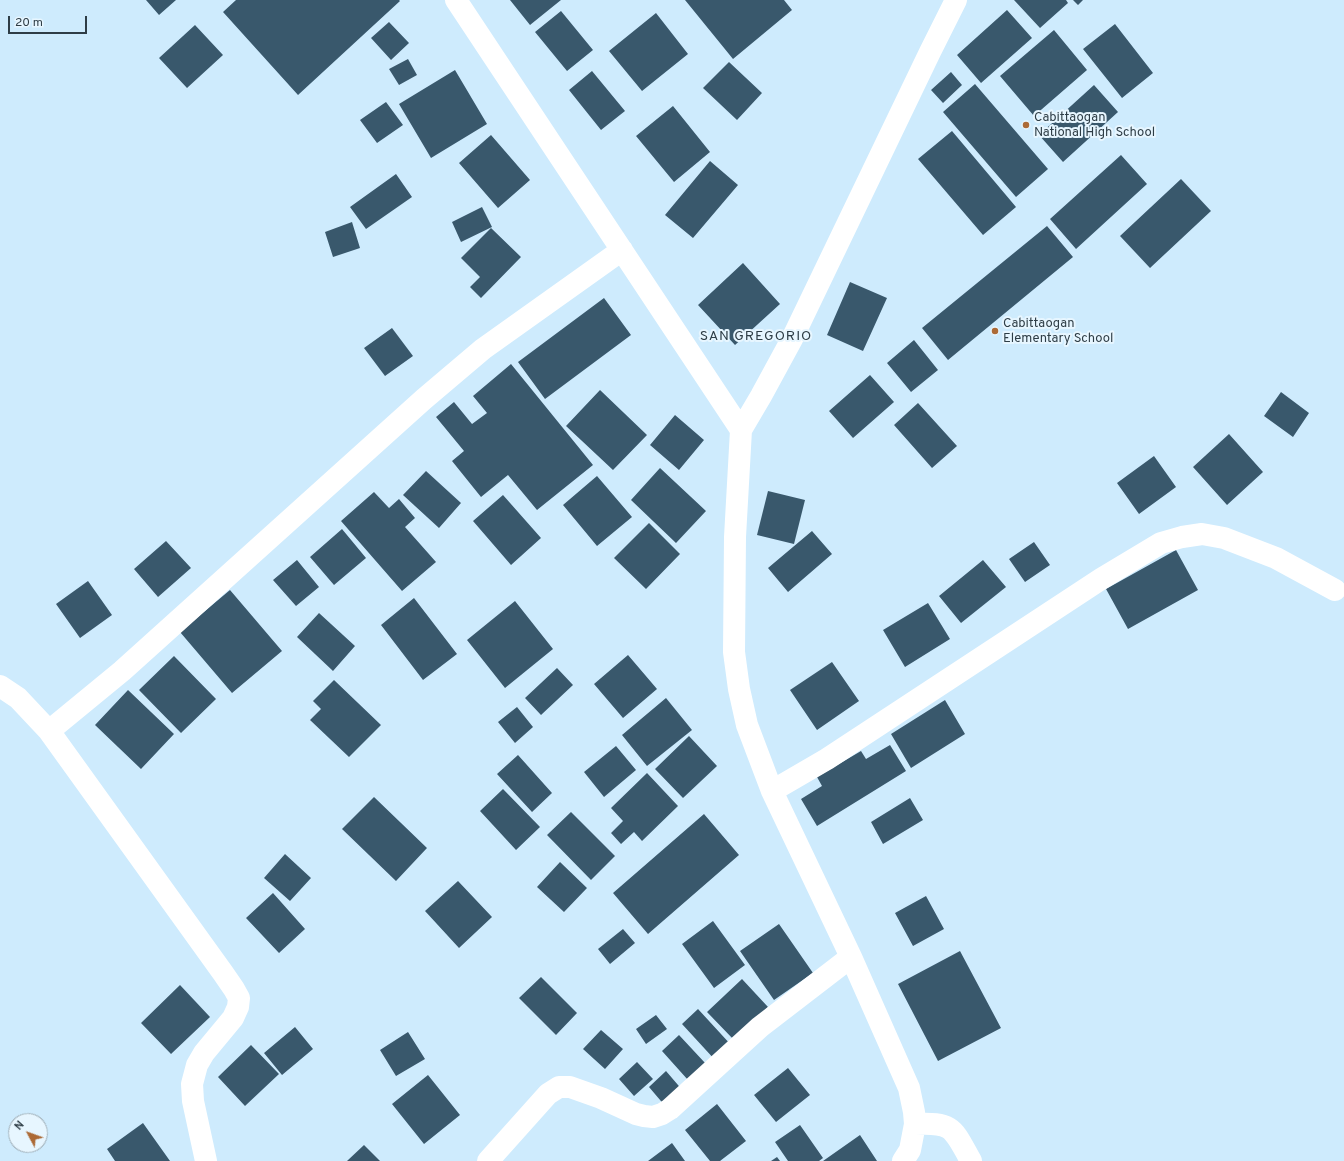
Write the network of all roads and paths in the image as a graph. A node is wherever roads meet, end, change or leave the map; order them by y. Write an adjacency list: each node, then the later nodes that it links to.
1 (456, 0): 3 (street)
2 (956, 0): 4 (street)
3 (622, 250): 4 (street); 7 (street)
4 (741, 430): 8 (street)
5 (1335, 590): 8 (street)
6 (0, 686): 7 (street)
7 (49, 731): 11 (street)
8 (772, 791): 9 (street)
9 (851, 958): 10 (street); 12 (street)
10 (915, 1124): 13 (street); 14 (street)
11 (206, 1161)
12 (488, 1161)
13 (904, 1161)
14 (971, 1161)

